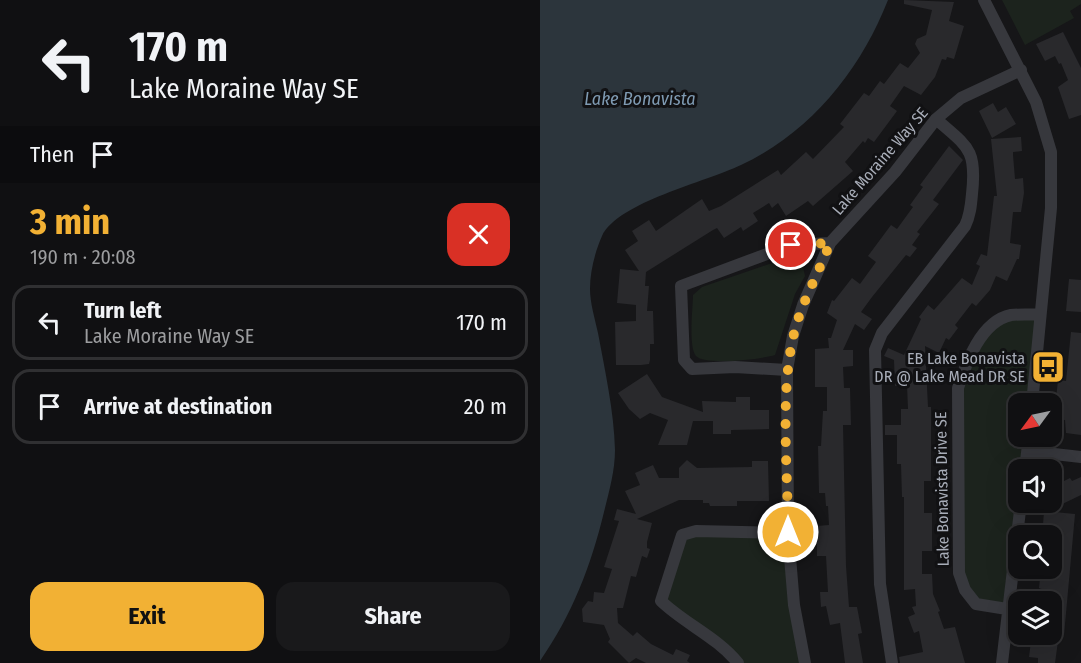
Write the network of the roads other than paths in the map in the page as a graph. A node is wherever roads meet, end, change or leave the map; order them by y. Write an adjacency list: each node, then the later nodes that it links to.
1 (984, 0): 2 (street)
2 (1021, 70): 3 (street, Lake Moraine Way SE); 5 (street)
3 (936, 120): 4 (street, Lake Moraine Way SE); 17 (street)
4 (830, 243): 6 (street, Lake Moraine Way SE); 6 (street)
5 (1039, 314): 7 (street); 14 (street, Lake Bonavista Drive SE)
6 (787, 370): 13 (street, Lake Moraine Way SE)
7 (1033, 393)
8 (1028, 447): 9 (street)
9 (1028, 451): 10 (street); 11 (street)
10 (1081, 457)
11 (1027, 459)
12 (1020, 513): 14 (street)
13 (788, 532): 15 (street); 16 (street, Lake Moraine Way SE)
14 (1007, 609): 18 (street)
15 (738, 663)
16 (805, 663)
17 (892, 663)
18 (1002, 663)

